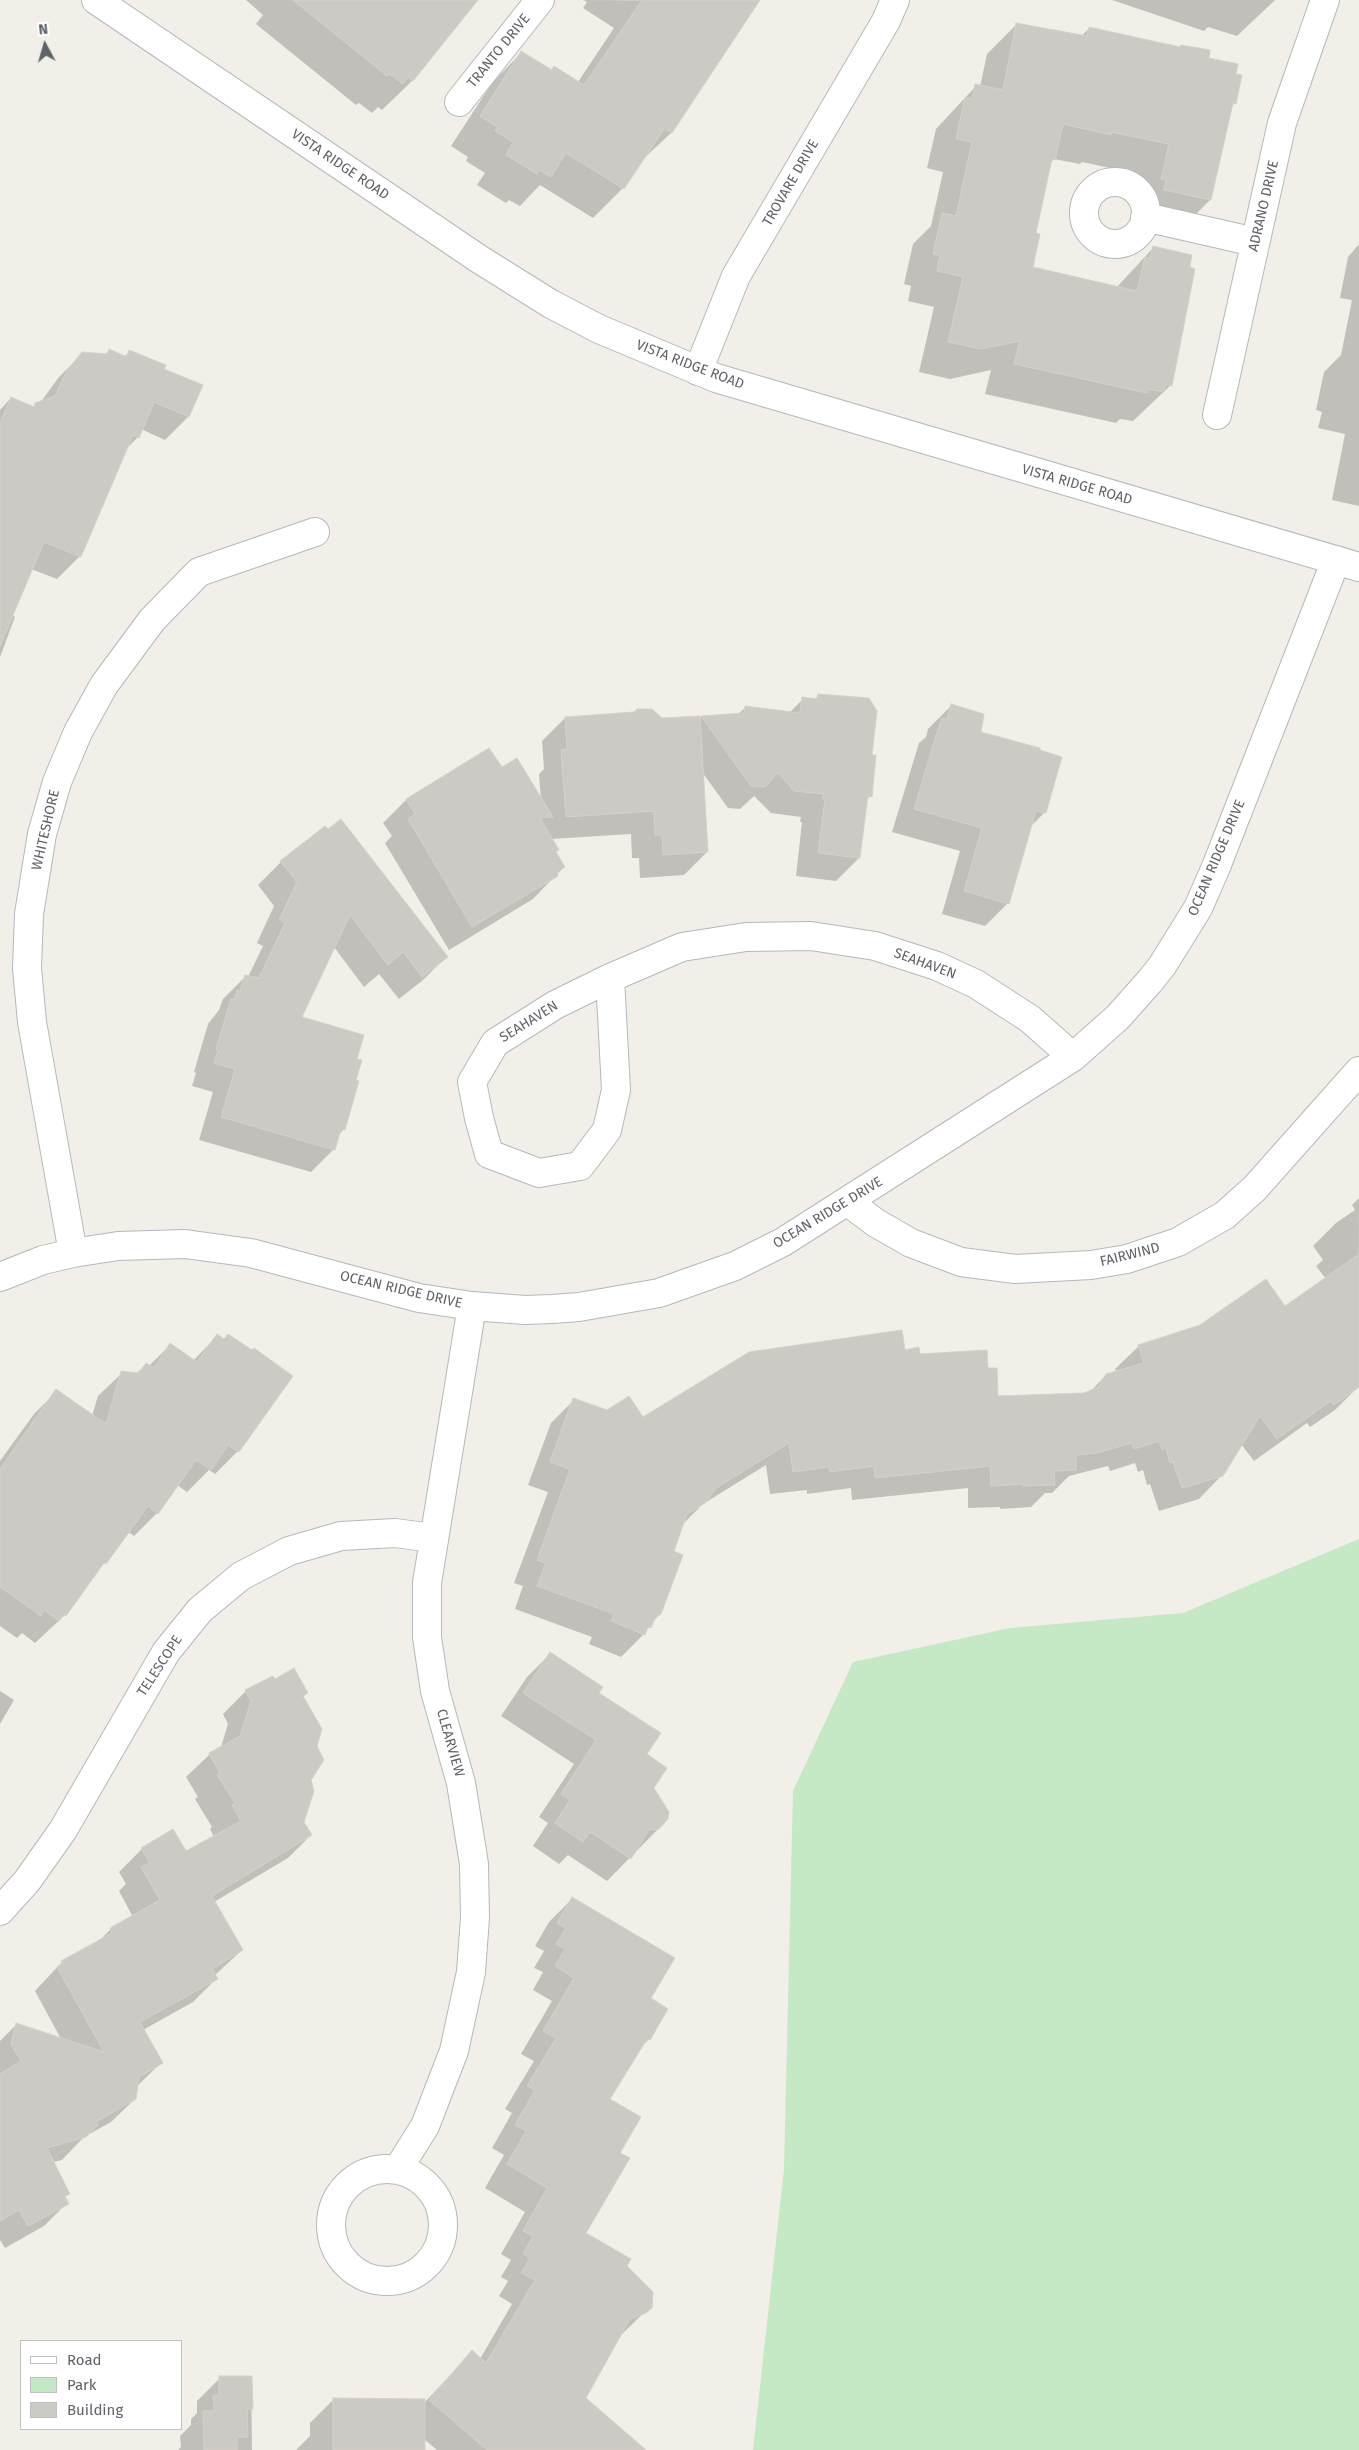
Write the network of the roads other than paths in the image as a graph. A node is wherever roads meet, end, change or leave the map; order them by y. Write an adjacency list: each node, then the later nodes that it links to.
1 (96, 0): 8 (street, VISTA RIDGE ROAD)
2 (540, 0): 5 (street, TRANTO DRIVE)
3 (895, 0): 8 (street, TROVARE DRIVE)
4 (1325, 0): 7 (street, ADRANO DRIVE)
5 (459, 102)
6 (1145, 218): 7 (street)
7 (1255, 242): 9 (street, ADRANO DRIVE)
8 (698, 371): 11 (street, VISTA RIDGE ROAD)
9 (1217, 416)
10 (315, 532): 16 (street, WHITESHORE)
11 (1347, 564): 13 (street, OCEAN RIDGE DRIVE)
12 (610, 978): 12 (street, SEAHAVEN); 13 (street, SEAHAVEN)
13 (1073, 1057): 15 (street, OCEAN RIDGE DRIVE)
14 (1359, 1072): 15 (street, FAIRWIND)
15 (848, 1202): 18 (street, OCEAN RIDGE DRIVE)
16 (73, 1253): 17 (street, OCEAN RIDGE DRIVE); 18 (street, OCEAN RIDGE DRIVE)
17 (0, 1276)
18 (472, 1306): 19 (street, CLEARVIEW)
19 (434, 1538): 20 (street, TELESCOPE); 21 (street, CLEARVIEW)
20 (0, 1911)
21 (398, 2169): 21 (street)

